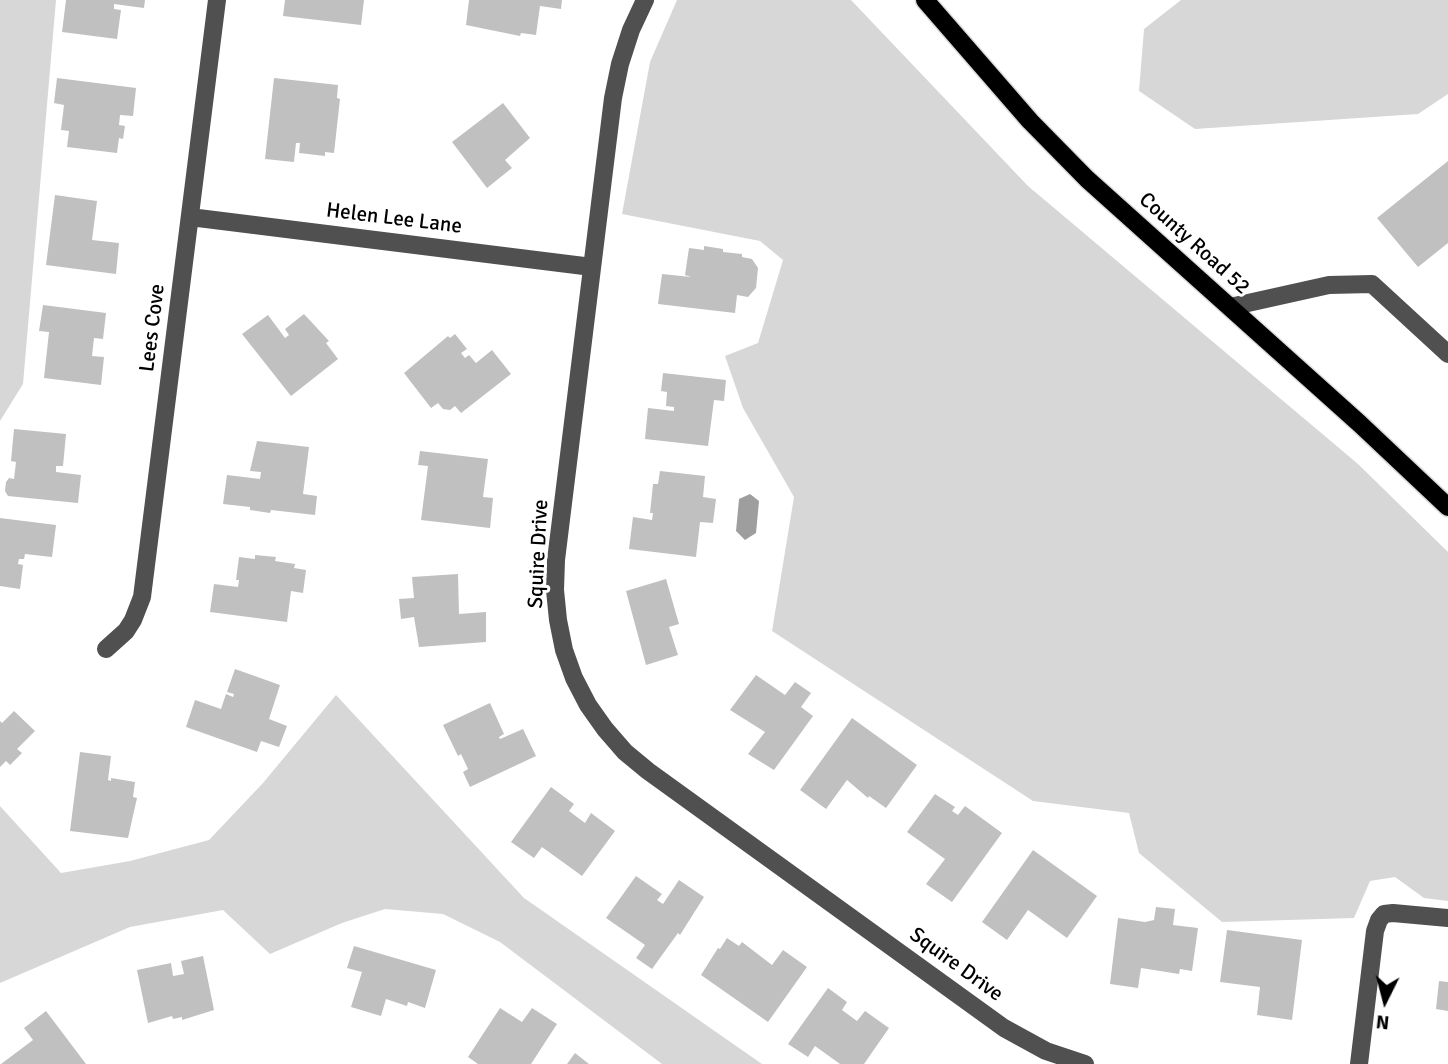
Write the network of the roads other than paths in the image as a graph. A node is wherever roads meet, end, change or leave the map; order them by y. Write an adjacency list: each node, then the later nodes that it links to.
1 (217, 0): 4 (street, Lees Cove)
2 (645, 0): 5 (street, Squire Drive)
3 (925, 0): 6 (main road, County Road 52)
4 (190, 217): 5 (street, Helen Lee Lane); 9 (street, Lees Cove)
5 (592, 267): 11 (street, Squire Drive)
6 (1230, 307): 7 (street); 8 (main road, County Road 52)
7 (1448, 354)
8 (1448, 508)
9 (106, 649)
10 (1448, 918): 12 (street)
11 (1085, 1064)
12 (1359, 1064)

